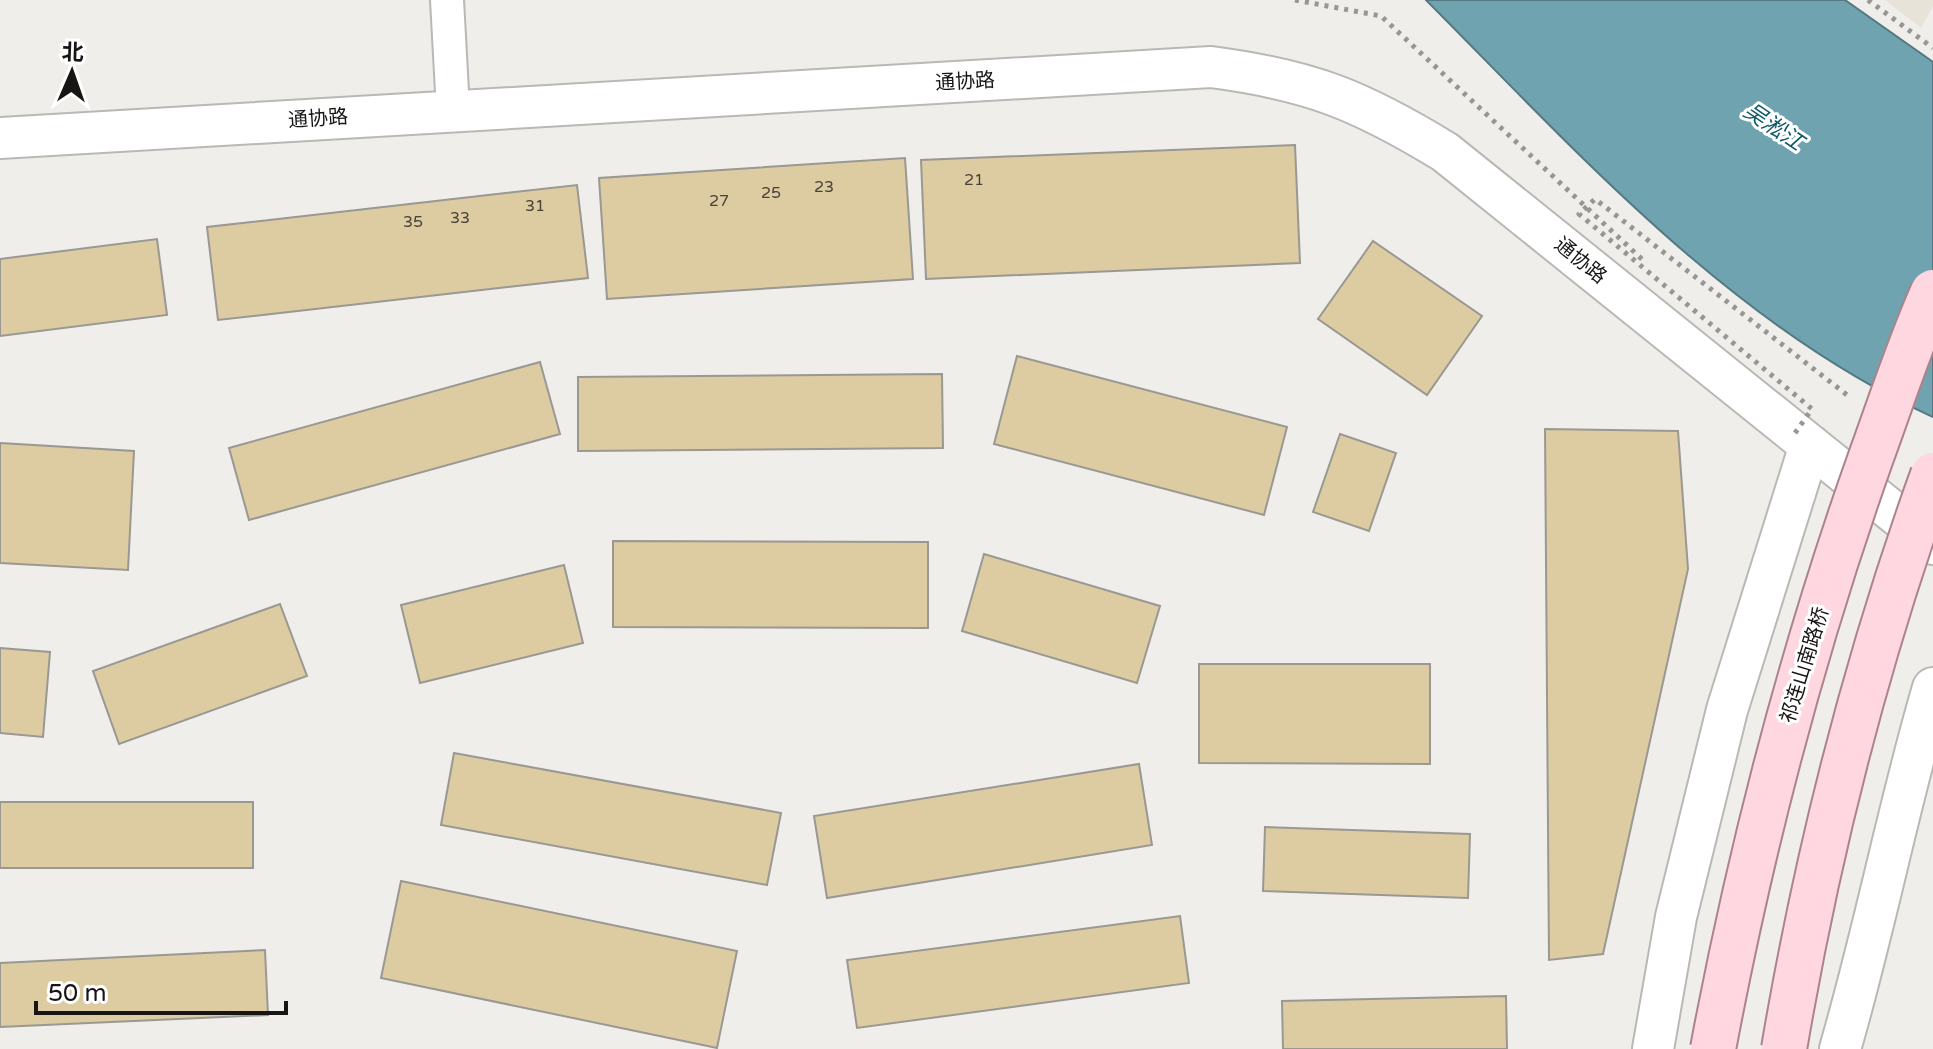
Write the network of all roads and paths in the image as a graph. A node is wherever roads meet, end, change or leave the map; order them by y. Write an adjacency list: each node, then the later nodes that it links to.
1 (447, 0): 5 (street)
2 (1295, 0): 7 (path)
3 (1868, 0): 4 (path)
4 (1933, 48)
5 (452, 95): 6 (street, 通协路); 10 (street, 通协路)
6 (0, 138)
7 (1615, 232)
8 (1933, 292): 9 (main road, 祁连山南路桥, bridge)
9 (1883, 424): 10 (path, bridge); 15 (main road, 祁连山南路桥, bridge)
10 (1803, 439): 12 (street, 通协路); 14 (street)
11 (1933, 475): 16 (main road, bridge)
12 (1933, 544)
13 (1933, 688): 17 (street)
14 (1653, 1049)
15 (1713, 1049)
16 (1784, 1049)
17 (1840, 1049)

